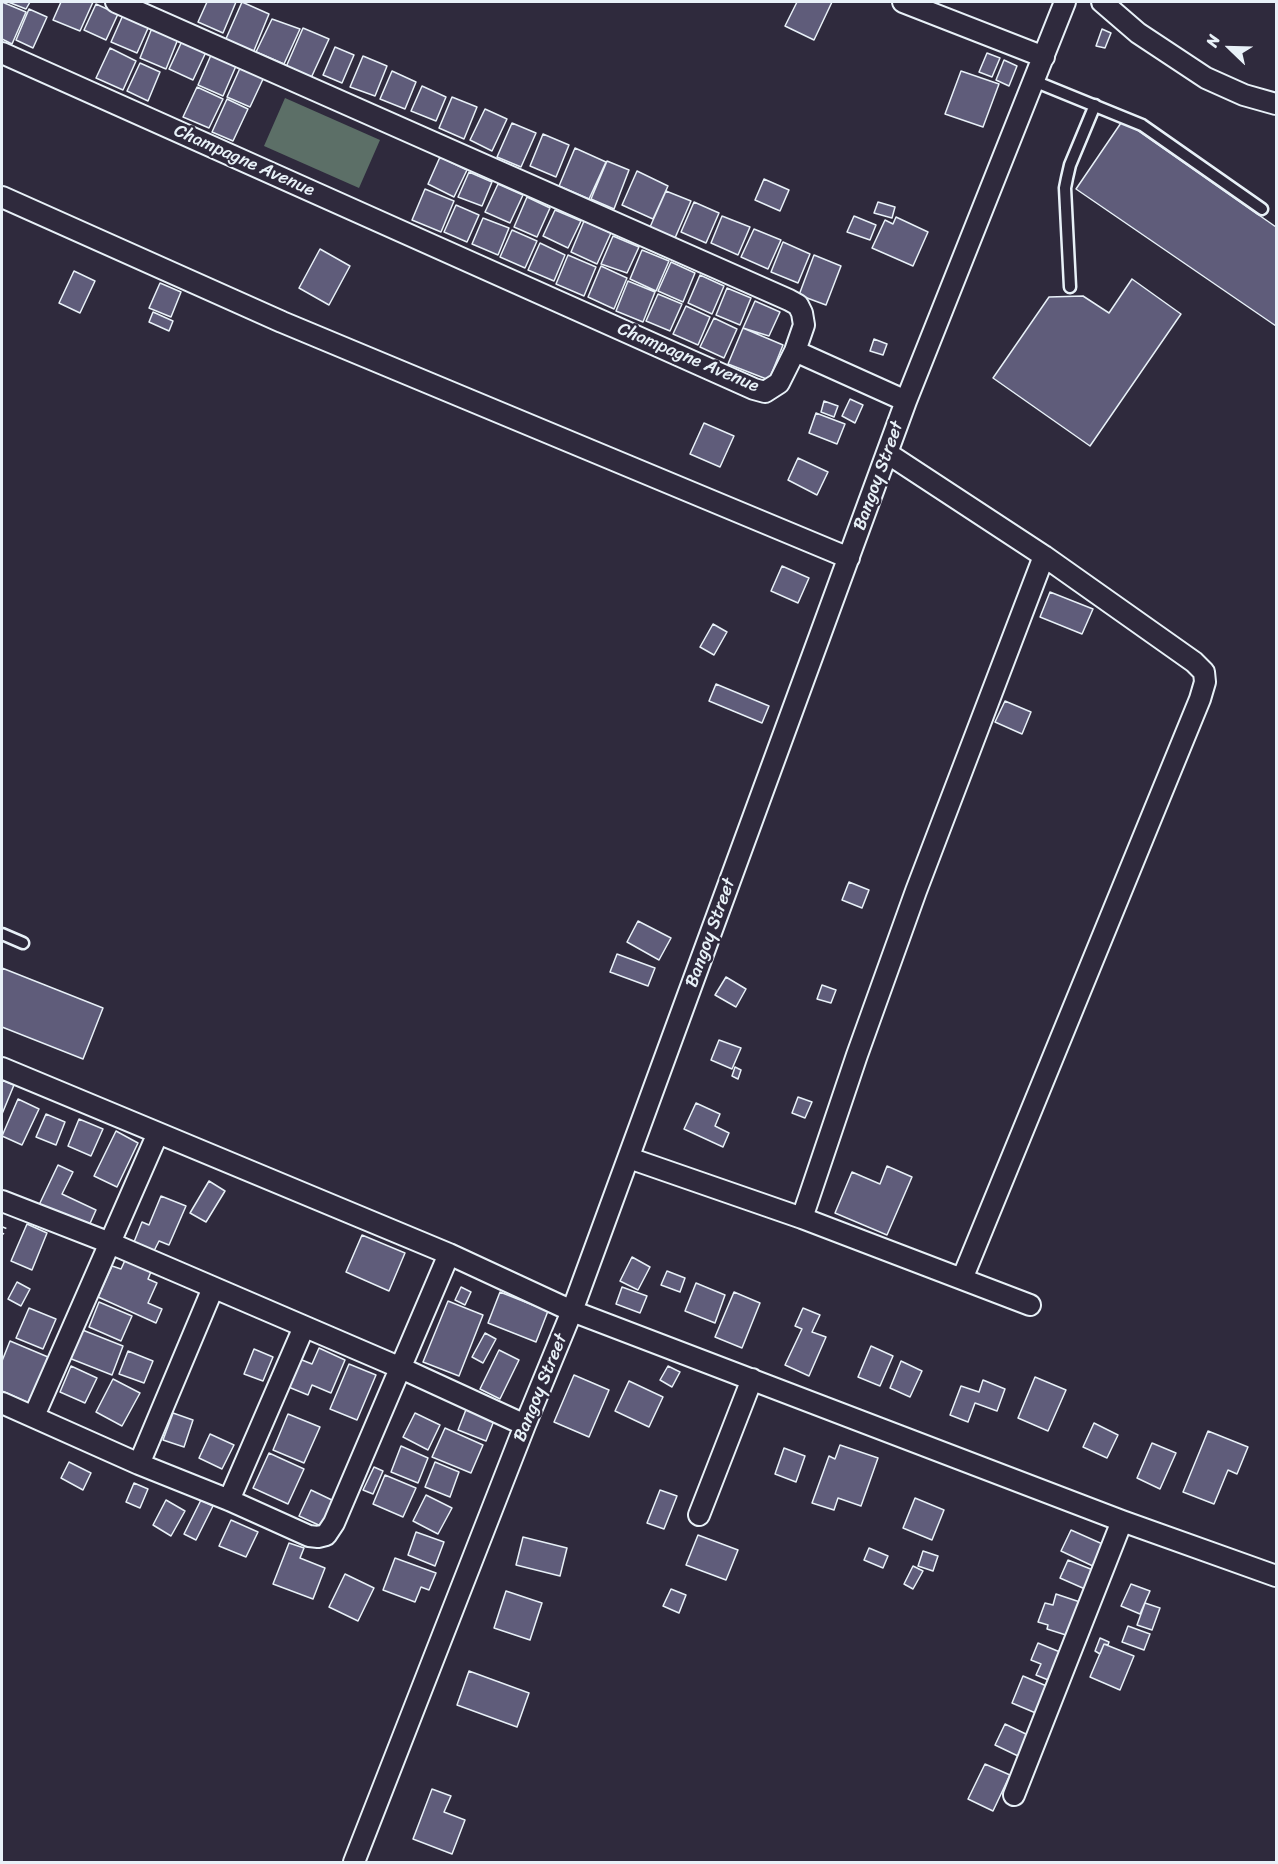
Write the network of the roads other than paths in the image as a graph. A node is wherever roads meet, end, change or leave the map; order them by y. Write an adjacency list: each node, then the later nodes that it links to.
1 (116, 2): 13 (street, Champagne Avenue)
2 (903, 2): 6 (street)
3 (1065, 2): 6 (street, Bangoy Street)
4 (1102, 2): 8 (street)
5 (2, 53): 13 (street, Champagne Avenue)
6 (1044, 57): 7 (street, Bangoy Street)
7 (1034, 81): 9 (lane); 14 (street, Bangoy Street)
8 (1276, 104)
9 (1095, 105): 11 (lane); 12 (lane)
10 (2, 196): 17 (street)
11 (1262, 209)
12 (1070, 287)
13 (795, 351): 14 (street)
14 (906, 402): 15 (street, Bangoy Street)
15 (887, 453): 16 (street); 17 (street, Bangoy Street)
16 (1044, 556): 24 (street); 27 (street)
17 (849, 558): 22 (street, Bangoy Street)
18 (2, 934): 19 (lane)
19 (23, 943)
20 (2, 1068): 21 (street)
21 (158, 1133): 25 (street); 26 (street)
22 (629, 1158): 24 (street); 30 (street, Bangoy Street)
23 (2, 1201): 25 (street)
24 (802, 1218): 27 (street)
25 (110, 1243): 28 (street); 35 (street)
26 (449, 1254): 30 (street); 32 (street)
27 (962, 1279): 29 (street)
28 (213, 1288): 31 (street); 37 (street)
29 (1030, 1305)
30 (572, 1311): 33 (street); 36 (street, Bangoy Street)
31 (304, 1327): 32 (street); 38 (street)
32 (401, 1368): 36 (street); 38 (street)
33 (752, 1379): 39 (street); 40 (street)
34 (2, 1402): 35 (street)
35 (34, 1416): 37 (street)
36 (525, 1425): 43 (street, Bangoy Street)
37 (139, 1464): 38 (street)
38 (229, 1500)
39 (699, 1515)
40 (1122, 1521): 41 (street); 42 (street)
41 (1276, 1576)
42 (1014, 1795)
43 (354, 1863)

